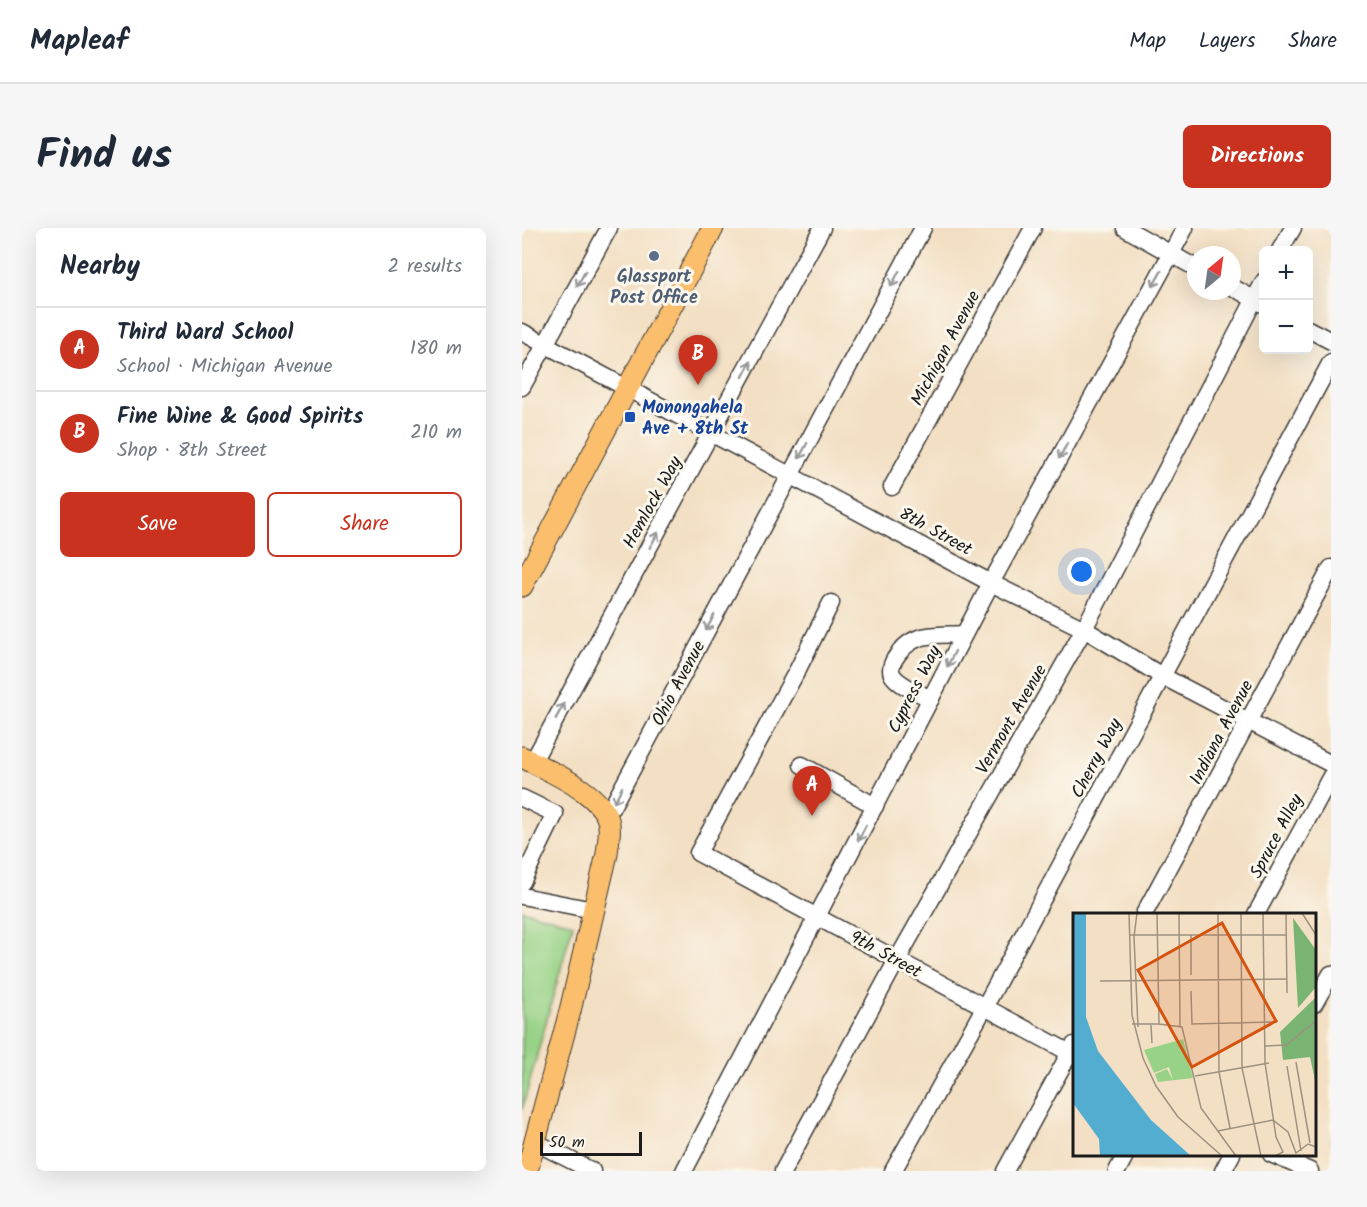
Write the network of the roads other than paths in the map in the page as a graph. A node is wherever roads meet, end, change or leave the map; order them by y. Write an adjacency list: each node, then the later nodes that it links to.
1 (609, 228): 17 (street, one-way to 17)
2 (713, 228): 20 (main road)
3 (822, 228): 21 (street, Hemlock Way, one-way to 3)
4 (923, 228): 22 (street, Ohio Avenue, one-way to 22)
5 (1033, 228): 23 (street, Michigan Avenue)
6 (1125, 228): 10 (street)
7 (1185, 228): 10 (street, Cypress Way)
8 (1293, 228): 9 (street)
9 (1282, 246)
10 (1171, 254): 11 (street); 25 (street, Cypress Way, one-way to 25)
11 (1187, 262)
12 (1241, 292): 13 (street)
13 (1259, 302): 28 (street, Vermont Avenue)
14 (522, 332): 17 (street, 8th Street)
15 (1313, 332): 16 (street)
16 (1331, 341)
17 (545, 345): 19 (street); 20 (street, 8th Street)
18 (1331, 362): 30 (street, Cherry Way)
19 (522, 387)
20 (627, 390): 21 (street, 8th Street); 26 (main road)
21 (712, 435): 22 (street, 8th Street); 33 (street, Hemlock Way, one-way to 21)
22 (790, 474): 25 (street, 8th Street); 39 (street, Ohio Avenue, one-way to 39)
23 (892, 487)
24 (1331, 568): 32 (street, Indiana Avenue)
25 (991, 583): 28 (street, 8th Street); 29 (street, Cypress Way)
26 (522, 586)
27 (831, 603): 45 (street, 9th Street)
28 (1084, 629): 30 (street, 8th Street); 46 (street, Vermont Avenue)
29 (964, 634): 31 (street, Cypress Way, one-way to 31); 31 (street)
30 (1162, 676): 32 (street, 8th Street); 49 (street, Cherry Way)
31 (931, 699): 38 (street, Cypress Way)
32 (1248, 723): 35 (street, 8th Street); 43 (street, Indiana Avenue)
33 (527, 760): 39 (main road)
34 (802, 765): 38 (street)
35 (1331, 765)
36 (1331, 776): 44 (street, Spruce Alley)
37 (522, 798): 40 (street)
38 (875, 806): 45 (street, Cypress Way, one-way to 45)
39 (607, 816): 42 (main road, Ohio Avenue)
40 (522, 882)
41 (522, 896): 42 (street)
42 (593, 910): 51 (main road, Ohio Avenue)
43 (1145, 913)
44 (1257, 913)
45 (818, 917): 46 (street, 9th Street); 57 (street, Cypress Way)
46 (897, 960): 49 (street, 9th Street); 58 (street, Vermont Avenue)
47 (1331, 974): 48 (street)
48 (1316, 1000)
49 (984, 1008): 50 (street, 9th Street); 59 (street, Cherry Way)
50 (1073, 1050): 60 (street)
51 (535, 1142): 55 (main road, Ohio Avenue); 56 (street)
52 (1125, 1156): 61 (street)
53 (1231, 1156): 62 (street)
54 (1273, 1156): 63 (street)
55 (531, 1169)
56 (592, 1171)
57 (684, 1171)
58 (783, 1171)
59 (893, 1171)
60 (1005, 1171)
61 (1117, 1171)
62 (1223, 1171)
63 (1310, 1171)

